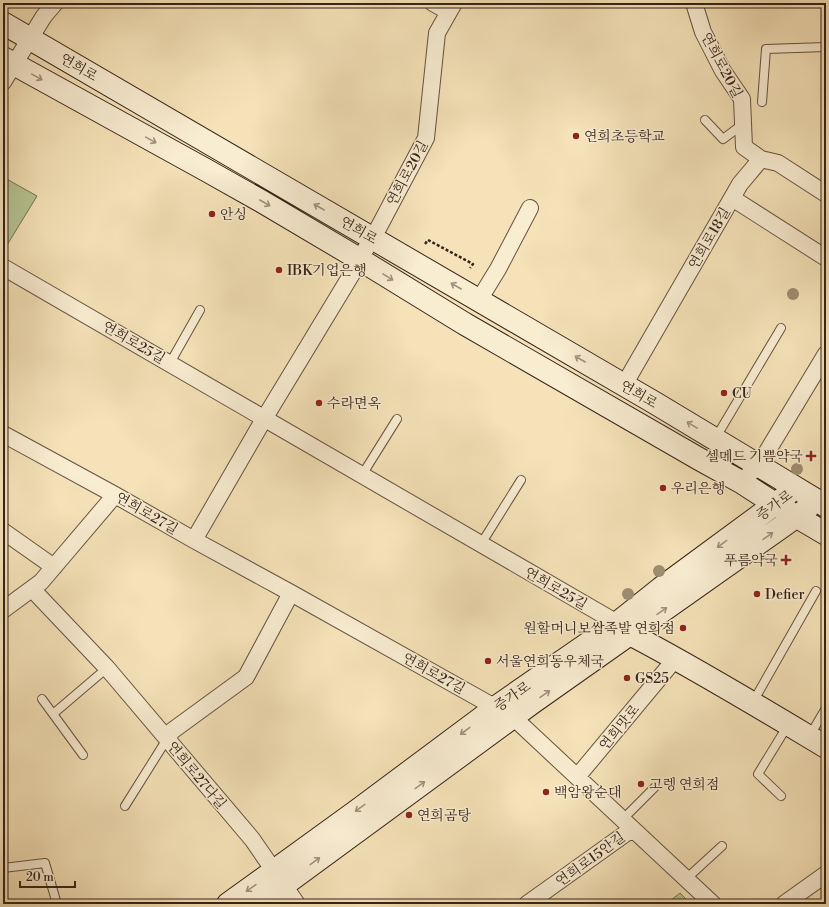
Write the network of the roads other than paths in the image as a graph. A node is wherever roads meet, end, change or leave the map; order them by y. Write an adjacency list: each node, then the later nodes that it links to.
1 (55, 3): 6 (street)
2 (433, 3): 4 (street, 연희로20길)
3 (694, 3): 11 (street, 연희로20길)
4 (451, 7): 16 (street, 연희로20길)
5 (3, 23): 6 (main road, 연희로)
6 (30, 38): 8 (street); 16 (main road, 연희로, one-way to 6)
7 (826, 47): 9 (lane)
8 (6, 68): 18 (main road, 연희로, one-way to 18)
9 (762, 102)
10 (705, 120): 11 (lane)
11 (743, 124): 12 (street, 연희로20길)
12 (761, 159): 13 (street); 14 (street, 연희로18길)
13 (826, 194)
14 (732, 198): 17 (street); 25 (street, 연희로18길)
15 (530, 208): 20 (street)
16 (373, 238): 18 (street, 연희로20길); 20 (main road, 연희로, one-way to 16)
17 (826, 258)
18 (359, 259): 26 (street, 연희로); 33 (main road, 연희로, one-way to 33)
19 (3, 267): 24 (street, 연희로25길)
20 (479, 300): 25 (main road, 연희로, one-way to 20)
21 (200, 310): 24 (lane)
22 (781, 328): 29 (lane)
23 (825, 360): 30 (street)
24 (170, 363): 26 (street, 연희로25길)
25 (624, 385): 29 (main road, 연희로, one-way to 25)
26 (264, 419): 31 (street, 연희로25길); 41 (street)
27 (397, 419): 31 (lane)
28 (3, 434): 35 (street, 연희로27길)
29 (715, 439): 30 (main road, 연희로)
30 (759, 465): 33 (street); 34 (main road, 연희로)
31 (362, 475): 42 (street, 연희로25길)
32 (521, 480): 42 (lane)
33 (741, 482): 37 (main road, 연희로)
34 (797, 489): 36 (main road, 연희로); 37 (main road, 증가로)
35 (115, 495): 41 (street, 연희로27길); 43 (street)
36 (822, 503): 38 (main road, 증가로)
37 (775, 504): 38 (main road, 연희로); 48 (main road, 증가로, one-way to 48)
38 (796, 516): 40 (main road, 연희로); 48 (main road, 증가로, one-way to 38)
39 (3, 531): 43 (street)
40 (826, 534)
41 (194, 540): 46 (street, 연희로27길)
42 (481, 544): 48 (street, 연희로25길)
43 (54, 567): 44 (street)
44 (32, 589): 47 (street); 50 (street, 연희로27다길)
45 (816, 591): 52 (lane)
46 (291, 593): 54 (street, 연희로27길); 57 (street)
47 (3, 610)
48 (623, 629): 49 (main road); 54 (main road, 증가로)
49 (676, 658): 52 (main road); 60 (street, 연희맛로)
50 (107, 668): 55 (lane); 57 (street, 연희로27다길)
51 (42, 699): 55 (lane)
52 (752, 703): 56 (main road)
53 (826, 708): 58 (lane)
54 (505, 712): 60 (street, 증가로); 68 (main road, 증가로)
55 (53, 714): 59 (lane)
56 (788, 725): 58 (main road); 62 (lane)
57 (167, 739): 63 (lane); 68 (street, 연희로27다길)
58 (817, 742)
59 (83, 755)
60 (578, 777): 64 (street, 증가로)
61 (654, 788): 64 (lane)
62 (781, 796)
63 (126, 806)
64 (627, 824): 69 (street, 연희로15안길); 74 (street, 연희로15안길)
65 (722, 846): 69 (lane)
66 (3, 868): 70 (lane)
67 (826, 874): 76 (street)
68 (279, 878): 71 (main road, 증가로, one-way to 71); 72 (main road, 증가로); 73 (street)
69 (686, 879): 75 (street, 연희로15안길)
70 (57, 904)
71 (228, 904)
72 (258, 904)
73 (297, 904)
74 (527, 904)
75 (713, 904)
76 (784, 904)

